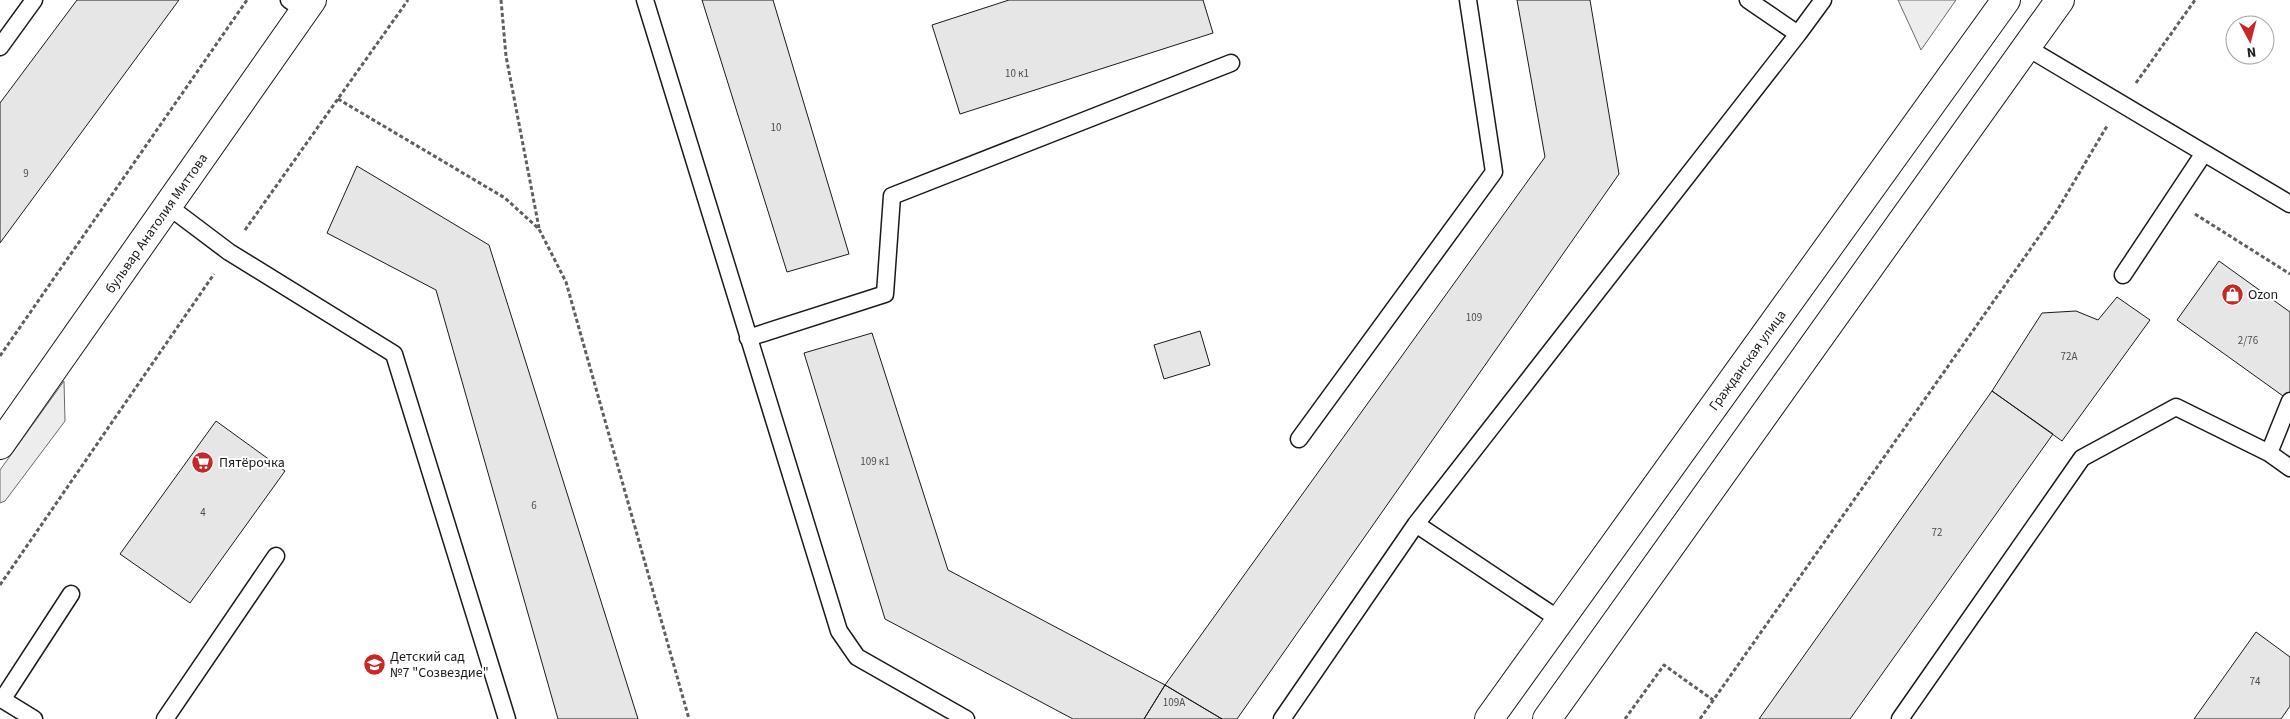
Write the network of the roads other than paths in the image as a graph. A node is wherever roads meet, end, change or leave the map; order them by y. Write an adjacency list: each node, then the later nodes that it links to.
1 (34, 0): 10 (lane)
2 (645, 0): 17 (lane)
3 (1468, 0): 19 (lane)
4 (1748, 0): 9 (lane)
5 (1823, 0): 9 (lane)
6 (2006, 0): 26 (main road, Гражданская улица)
7 (2060, 0): 11 (main road)
8 (302, 4): 15 (main road, бульвар Анатолия Миттова)
9 (1798, 34): 23 (lane)
10 (0, 47)
11 (2026, 47): 13 (lane); 34 (main road)
12 (1231, 63): 17 (lane)
13 (2204, 153): 14 (lane); 16 (lane)
14 (2289, 202)
15 (168, 206): 20 (main road, бульвар Анатолия Миттова); 30 (lane)
16 (2123, 275)
17 (748, 338): 31 (lane)
18 (2290, 401): 21 (lane)
19 (1299, 439)
20 (0, 445)
21 (2269, 453): 22 (lane); 35 (lane)
22 (2290, 468)
23 (1416, 524): 26 (lane); 32 (lane)
24 (276, 556): 29 (lane)
25 (71, 594): 27 (lane)
26 (1560, 620): 33 (main road, Гражданская улица)
27 (1, 699): 28 (lane)
28 (34, 719)
29 (165, 719)
30 (507, 719)
31 (966, 719)
32 (1282, 719)
33 (1489, 719)
34 (1547, 719)
35 (1900, 719)

